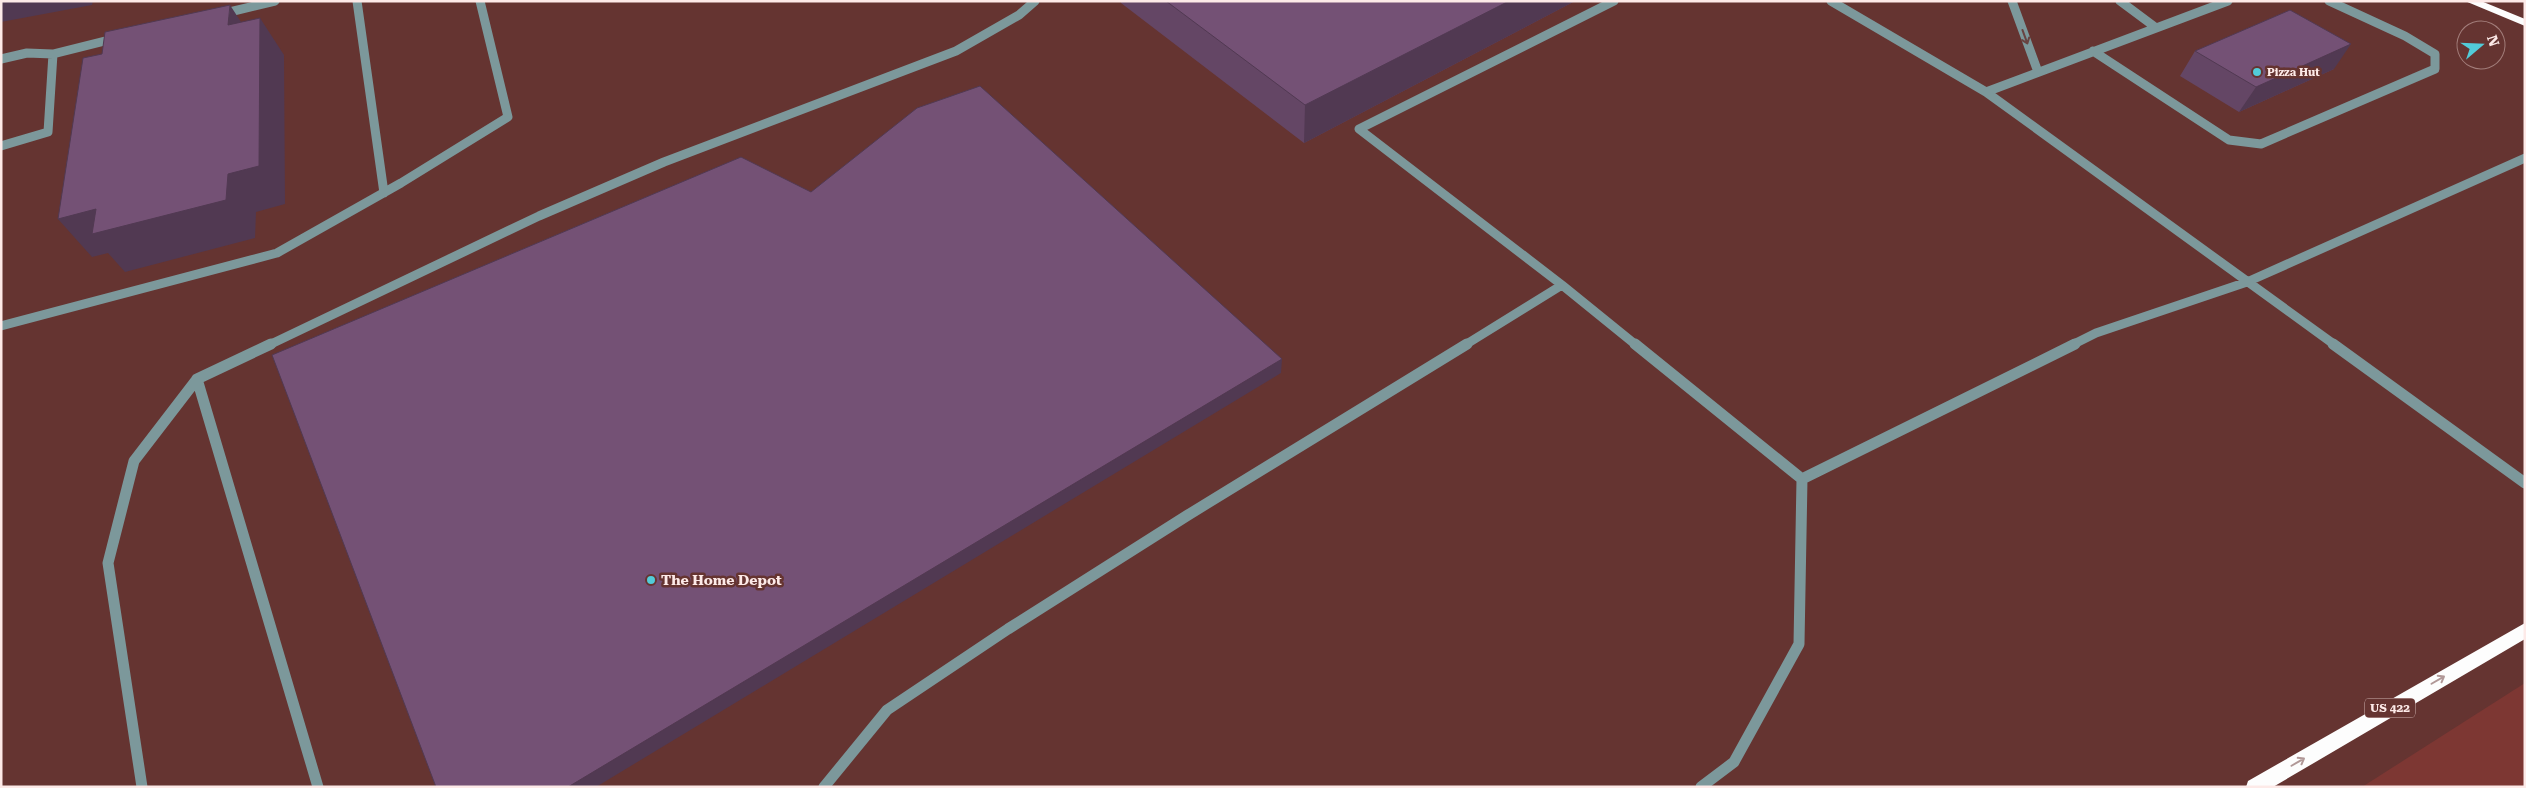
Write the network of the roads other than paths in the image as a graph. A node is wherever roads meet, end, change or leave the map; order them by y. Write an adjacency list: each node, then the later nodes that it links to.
1 (275, 1): 12 (lane)
2 (357, 1): 23 (lane)
3 (480, 1): 23 (lane)
4 (1035, 1): 27 (lane)
5 (1614, 1): 25 (lane)
6 (1831, 1): 20 (lane)
7 (2012, 1): 19 (lane, one-way to 19)
8 (2120, 1): 14 (lane)
9 (2228, 1): 14 (lane)
10 (2329, 1): 16 (lane)
11 (2470, 1): 13 (highway)
12 (207, 17)
13 (2525, 23)
14 (2155, 27): 16 (lane)
15 (130, 36): 17 (lane)
16 (2093, 51): 19 (lane)
17 (53, 54): 18 (lane); 21 (lane)
18 (1, 59)
19 (2038, 72): 20 (lane)
20 (1986, 92): 24 (lane)
21 (1, 146)
22 (2525, 158): 24 (lane)
23 (384, 193): 26 (lane)
24 (2247, 282): 28 (lane); 29 (lane)
25 (1562, 285): 28 (lane); 33 (lane)
26 (1, 326)
27 (196, 379): 31 (lane); 32 (lane)
28 (1802, 479): 34 (lane)
29 (2525, 483)
30 (2525, 630): 35 (highway, US 422, one-way to 30)
31 (142, 787)
32 (318, 787)
33 (824, 787)
34 (1701, 787)
35 (2255, 787)

